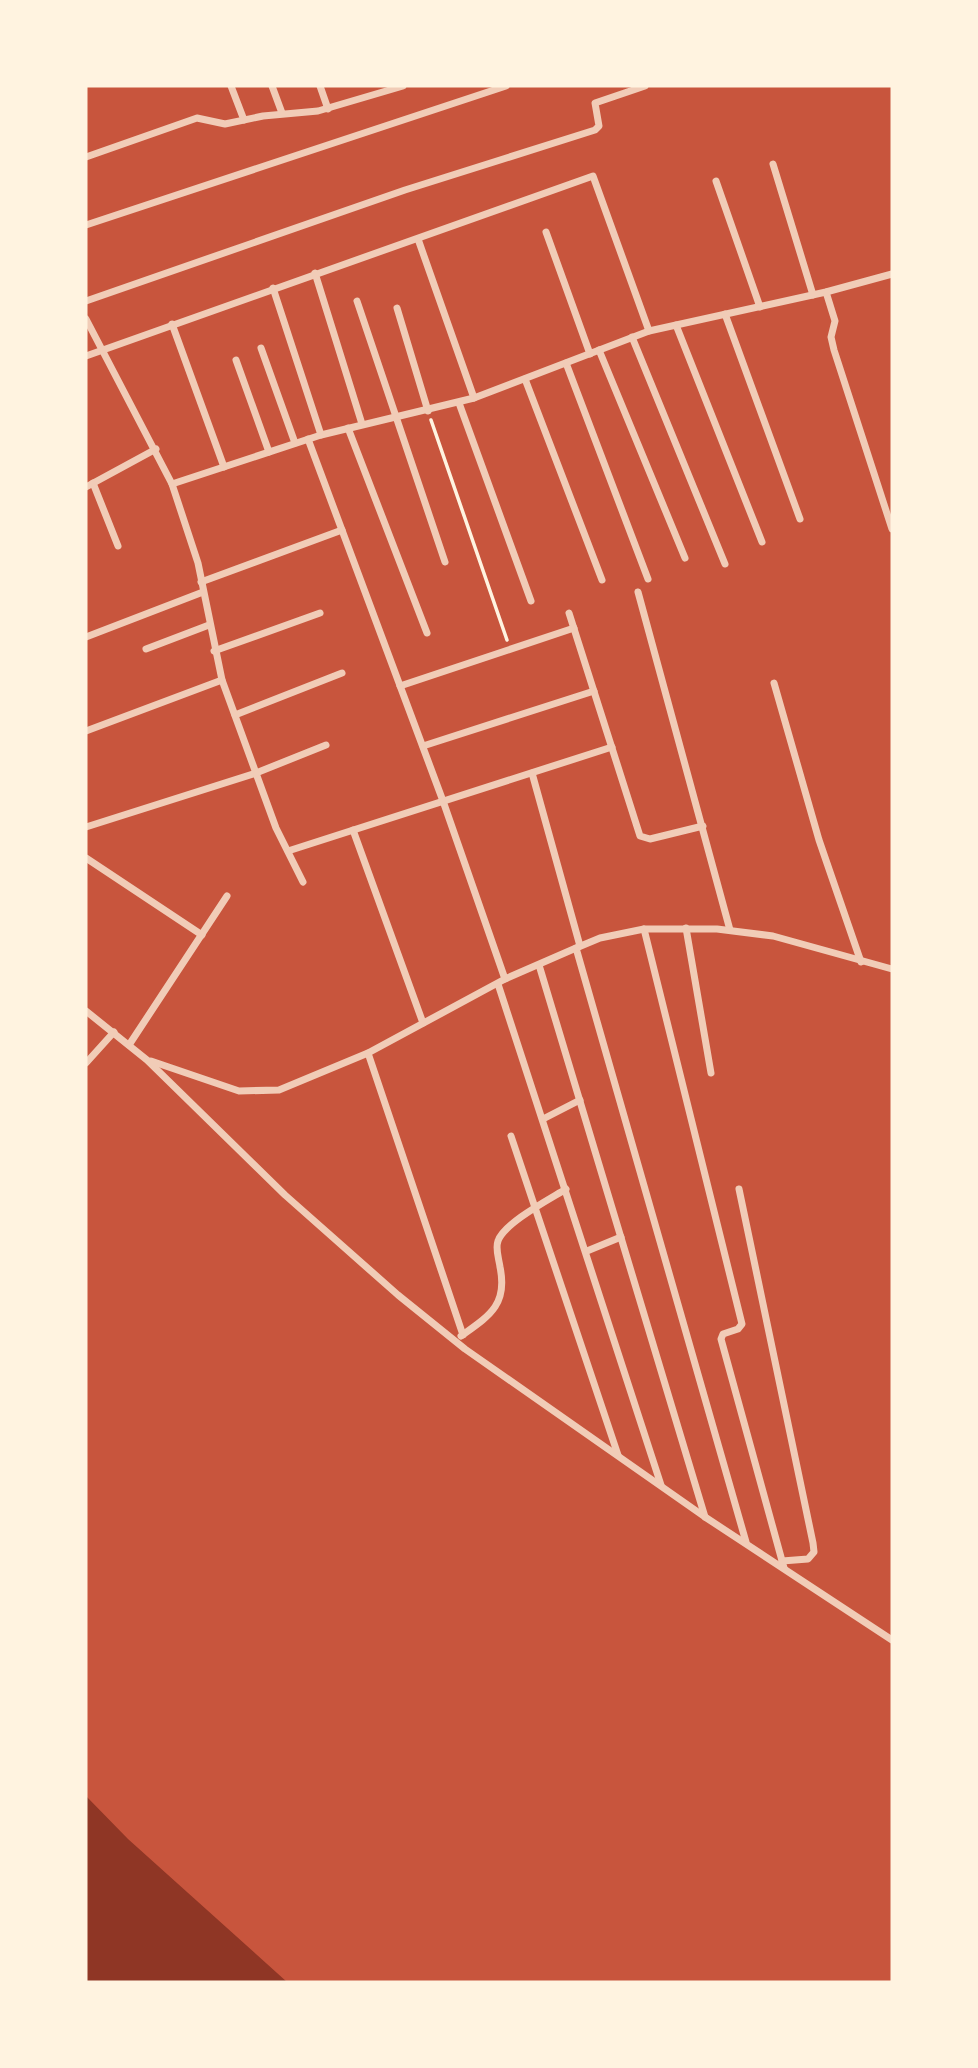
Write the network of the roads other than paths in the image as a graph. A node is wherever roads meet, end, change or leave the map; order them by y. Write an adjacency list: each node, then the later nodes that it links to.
1 (231, 86): 9 (street)
2 (272, 86): 8 (street)
3 (320, 86): 7 (street)
4 (403, 86): 7 (street)
5 (506, 86): 13 (street)
6 (645, 86): 21 (street)
7 (328, 109): 8 (street)
8 (282, 113): 9 (street)
9 (244, 120): 10 (street)
10 (86, 157)
11 (773, 164): 20 (street)
12 (716, 181): 23 (street)
13 (86, 225)
14 (546, 232): 34 (street)
15 (418, 239): 16 (street); 29 (street); 39 (street)
16 (315, 274): 18 (street); 43 (street)
17 (892, 274): 19 (street)
18 (274, 288): 27 (street); 45 (street)
19 (826, 292): 20 (street); 54 (street)
20 (813, 295): 23 (street)
21 (86, 301)
22 (357, 301): 42 (street)
23 (760, 306): 25 (street)
24 (397, 308): 41 (street)
25 (724, 314): 28 (street); 53 (street)
26 (86, 319): 32 (street)
27 (172, 324): 32 (street); 50 (street)
28 (677, 325): 29 (street); 56 (street)
29 (649, 331): 30 (street)
30 (632, 337): 33 (street); 60 (street)
31 (261, 348): 47 (street)
32 (101, 350): 35 (street); 48 (street)
33 (600, 350): 34 (street); 58 (street)
34 (590, 354): 37 (street)
35 (86, 356)
36 (236, 360): 49 (street)
37 (566, 363): 38 (street); 61 (street)
38 (524, 379): 39 (street); 62 (street)
39 (474, 398): 40 (street)
40 (459, 403): 41 (street); 66 (street)
41 (428, 411): 42 (street)
42 (394, 416): 43 (street); 59 (street)
43 (362, 424): 44 (street)
44 (348, 428): 45 (street); 71 (street)
45 (321, 435): 46 (street)
46 (308, 439): 47 (street); 55 (street)
47 (295, 443): 49 (street)
48 (156, 449): 51 (street); 52 (street)
49 (269, 452): 50 (street)
50 (224, 467): 52 (street)
51 (90, 484): 57 (street)
52 (172, 484): 63 (street)
53 (800, 519)
54 (892, 529)
55 (342, 530): 63 (street); 78 (street)
56 (762, 542)
57 (118, 546)
58 (685, 558)
59 (445, 562)
60 (725, 564)
61 (648, 579)
62 (602, 580)
63 (201, 582): 64 (street)
64 (203, 592): 69 (street); 72 (street)
65 (638, 592): 88 (street)
66 (531, 601)
67 (320, 612): 74 (street)
68 (569, 613): 70 (street)
69 (209, 625): 73 (street); 74 (street)
70 (574, 628): 78 (street); 79 (street)
71 (427, 633)
72 (86, 637)
73 (146, 649)
74 (214, 651): 76 (street)
75 (342, 673): 80 (street)
76 (222, 680): 80 (street); 81 (street)
77 (774, 684): 100 (street)
78 (400, 686): 83 (street)
79 (594, 691): 83 (street); 84 (street)
80 (235, 715): 85 (street)
81 (86, 731)
82 (326, 745): 85 (street)
83 (422, 746): 87 (street)
84 (612, 747): 86 (street); 88 (street)
85 (256, 773): 89 (street); 91 (street)
86 (532, 773): 87 (street); 99 (street)
87 (443, 801): 90 (street); 103 (street)
88 (702, 826): 97 (street)
89 (86, 827)
90 (352, 831): 91 (street); 105 (street)
91 (288, 851): 93 (street)
92 (86, 858): 98 (street)
93 (303, 882)
94 (228, 896): 98 (street)
95 (686, 928): 96 (street); 97 (street); 111 (street)
96 (644, 929): 99 (street); 126 (street)
97 (730, 930): 100 (street)
98 (202, 935): 107 (street)
99 (578, 947): 101 (street); 125 (street)
100 (861, 961): 102 (street)
101 (539, 965): 103 (street); 112 (street)
102 (892, 969)
103 (502, 981): 105 (street); 113 (street)
104 (86, 1011): 106 (street)
105 (423, 1023): 108 (street)
106 (114, 1031): 107 (street); 110 (street)
107 (129, 1045): 109 (street)
108 (368, 1053): 109 (street); 120 (street)
109 (147, 1060): 121 (street)
110 (86, 1063)
111 (711, 1073)
112 (580, 1101): 113 (street); 118 (street)
113 (543, 1119): 115 (street)
114 (511, 1136): 117 (street)
115 (566, 1189): 117 (street); 119 (street)
116 (738, 1189): 126 (street)
117 (535, 1209): 120 (street); 122 (street)
118 (621, 1237): 119 (street); 124 (street)
119 (587, 1251): 123 (street)
120 (463, 1335): 121 (street)
121 (455, 1341): 122 (street)
122 (618, 1456): 123 (street)
123 (662, 1487): 124 (street)
124 (705, 1517): 125 (street)
125 (746, 1543): 126 (street)
126 (783, 1565): 127 (street)
127 (892, 1640)

